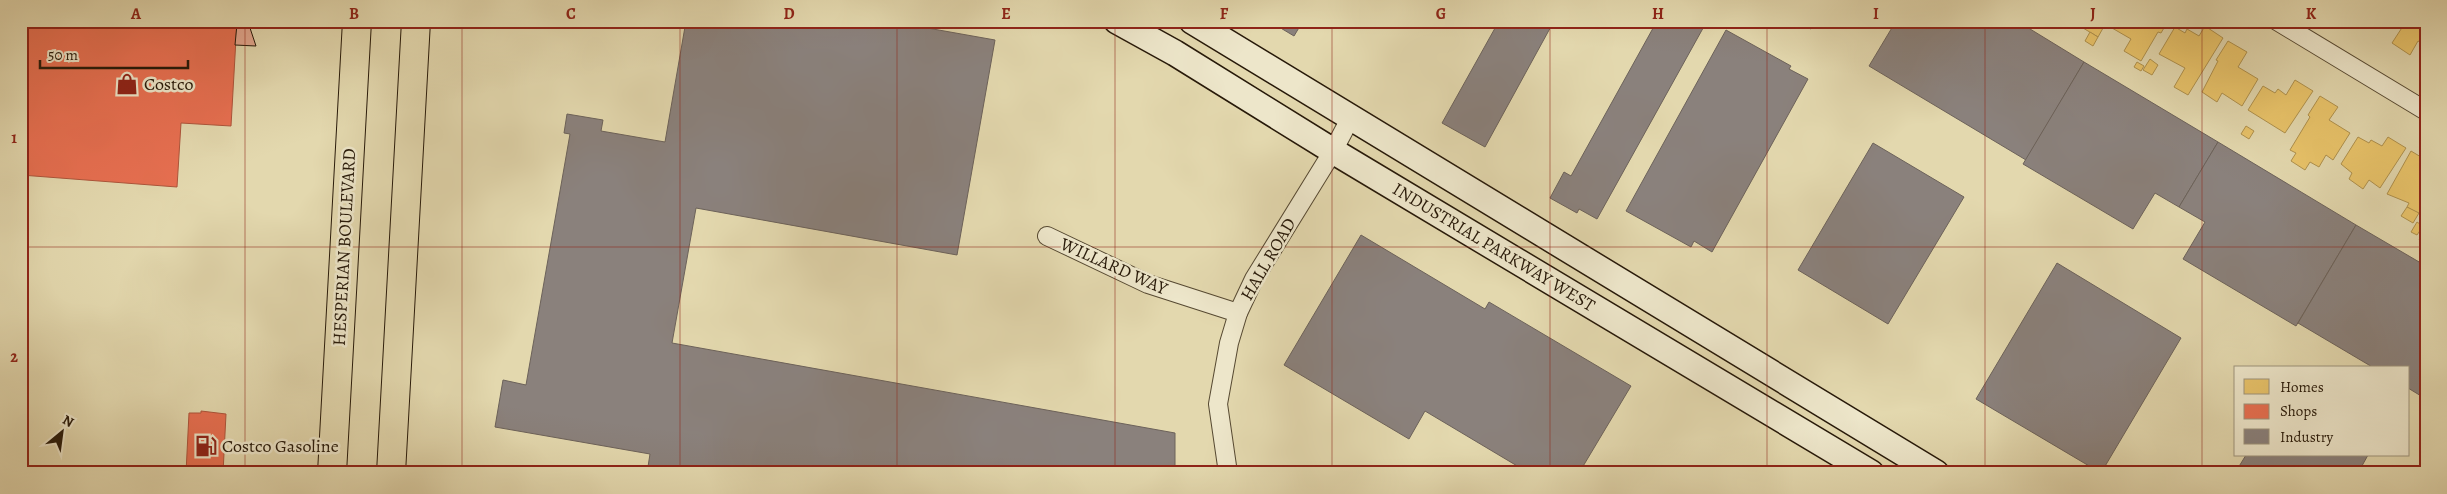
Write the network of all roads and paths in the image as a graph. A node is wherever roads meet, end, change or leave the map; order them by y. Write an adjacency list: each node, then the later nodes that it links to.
1 (357, 21): 11 (main road, HESPERIAN BOULEVARD)
2 (416, 21): 12 (main road)
3 (1118, 21): 8 (main road, INDUSTRIAL PARKWAY WEST)
4 (1192, 21): 7 (main road, INDUSTRIAL PARKWAY WEST)
5 (2277, 21): 6 (street)
6 (2426, 111)
7 (1351, 117): 8 (street, HALL ROAD); 15 (main road, INDUSTRIAL PARKWAY WEST)
8 (1333, 152): 10 (street, HALL ROAD); 14 (main road, INDUSTRIAL PARKWAY WEST)
9 (1047, 236): 10 (street, WILLARD WAY)
10 (1238, 313): 13 (street, HALL ROAD)
11 (332, 473)
12 (391, 473)
13 (1228, 473)
14 (1871, 473)
15 (1936, 473)

